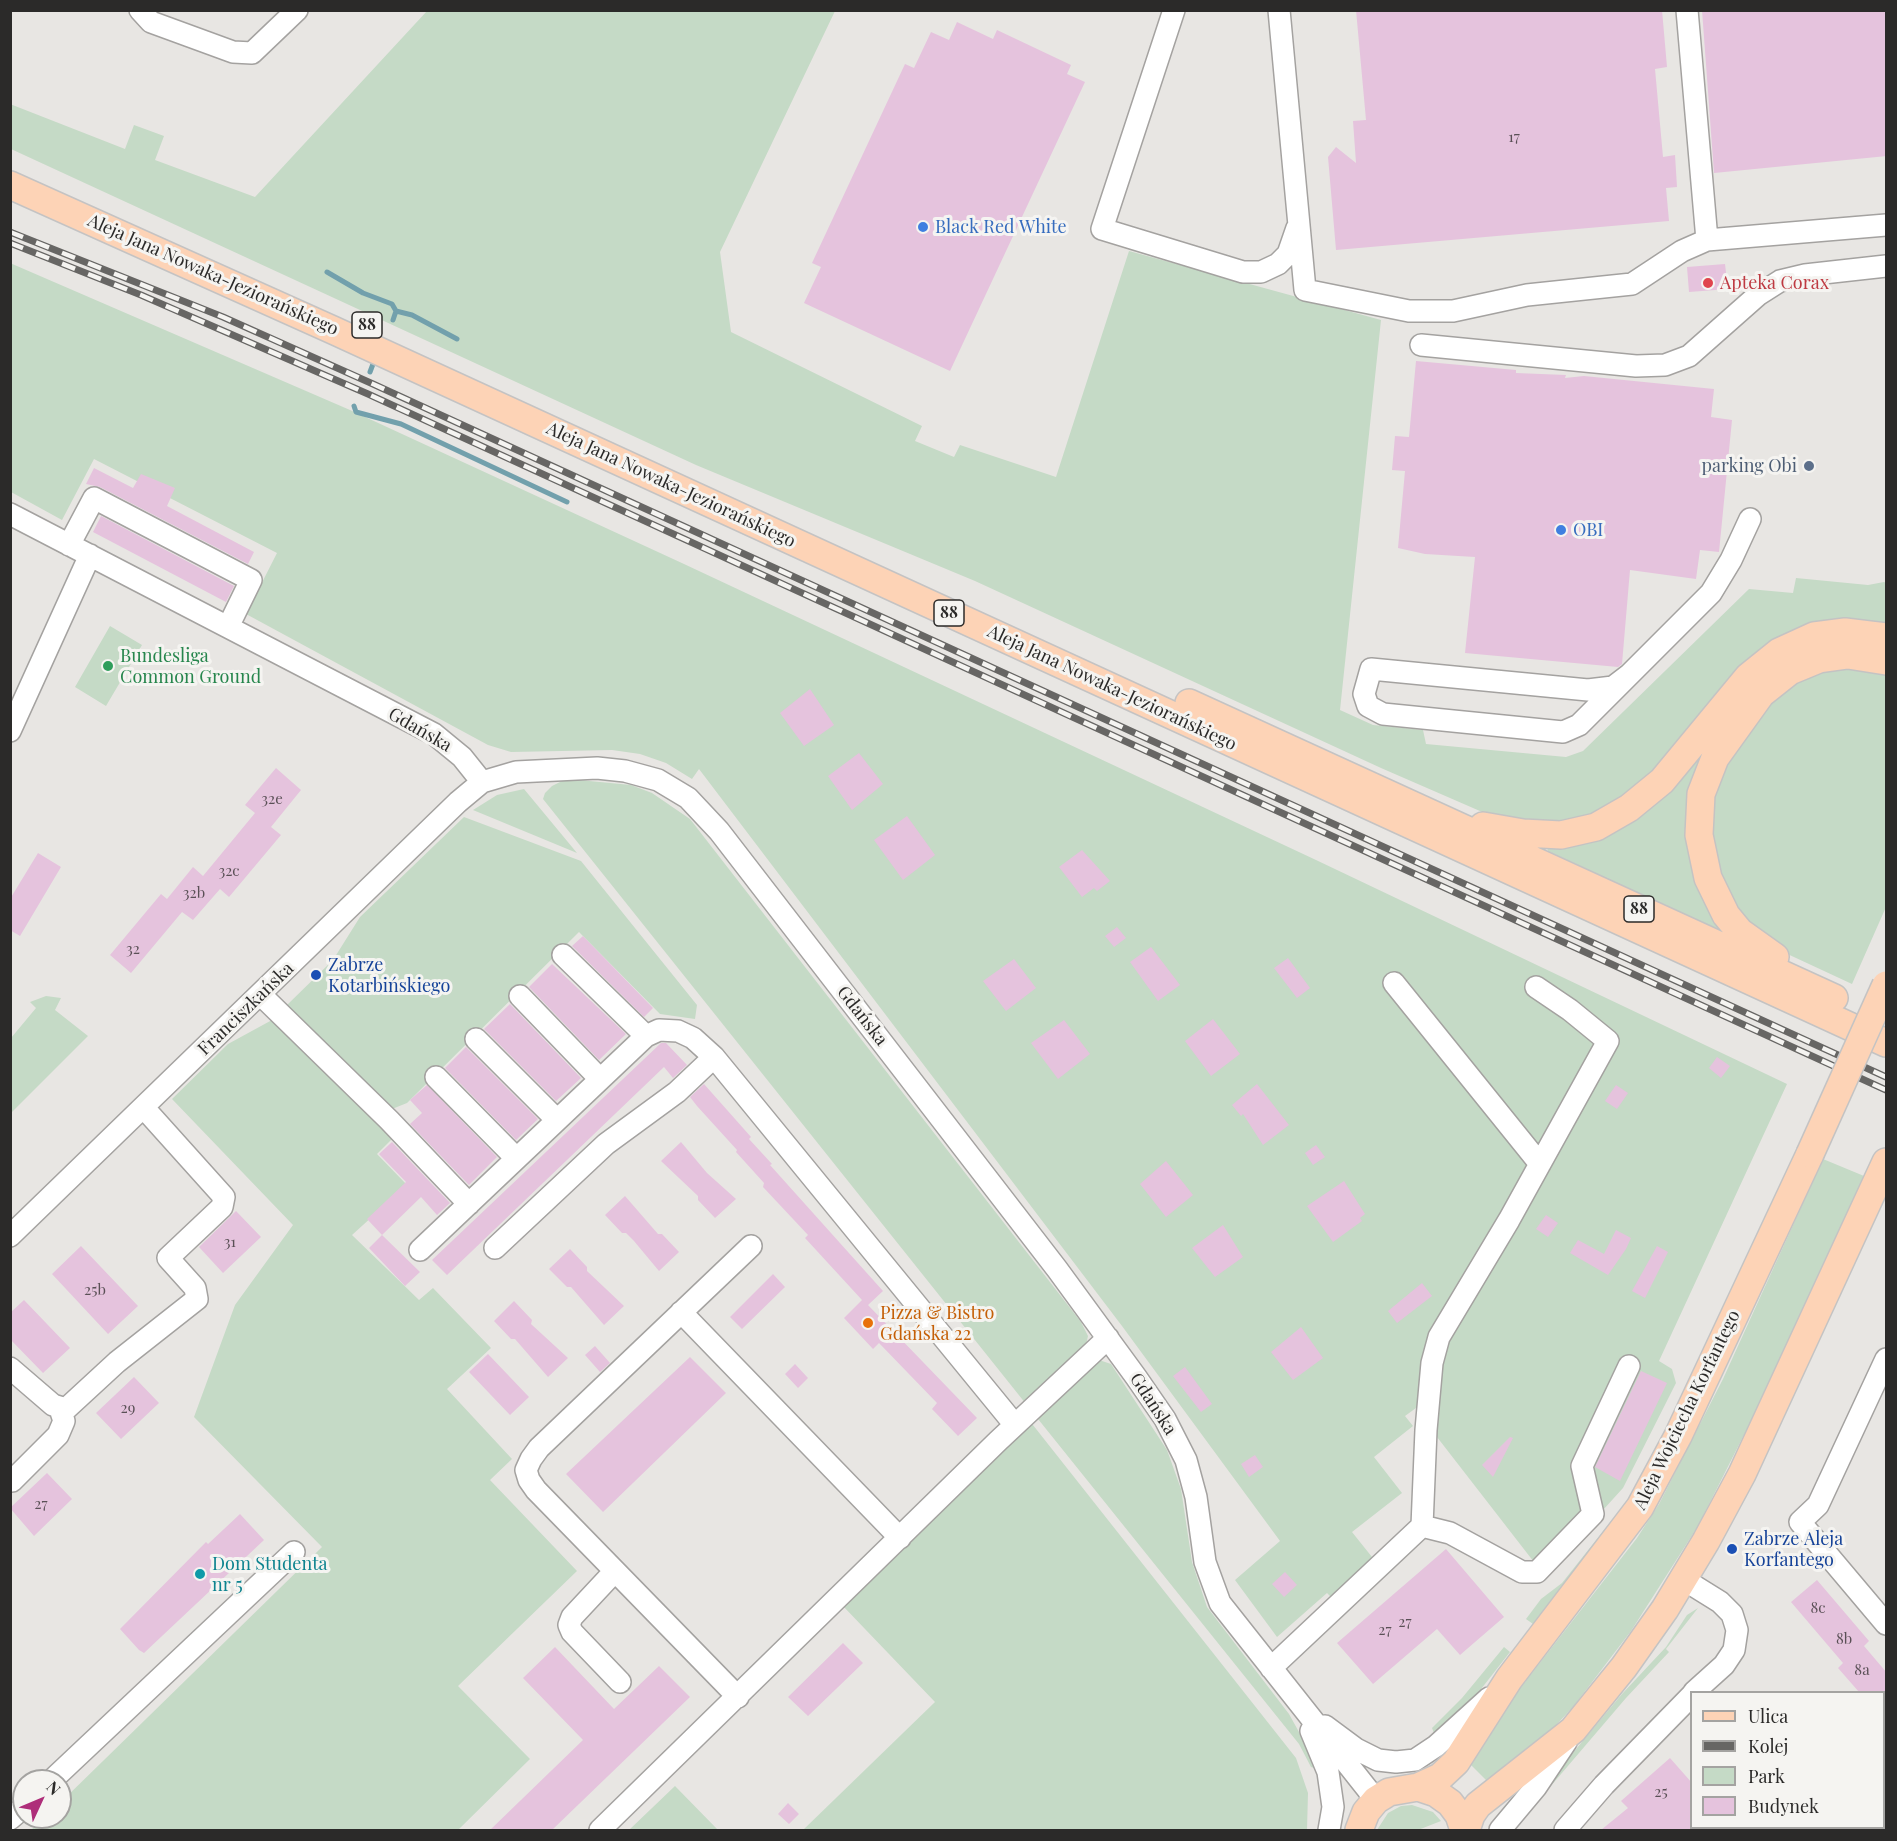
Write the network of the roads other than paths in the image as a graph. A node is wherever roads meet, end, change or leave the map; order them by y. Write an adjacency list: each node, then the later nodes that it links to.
1 (140, 10): 2 (street)
2 (297, 10)
3 (1174, 10): 8 (street)
4 (1279, 10): 8 (street)
5 (1687, 10): 10 (street)
6 (10, 165): 23 (main road, Aleja Jana Nowaka-Jeziorańskiego / 88)
7 (10, 185): 34 (main road, Aleja Jana Nowaka-Jeziorańskiego / 88)
8 (1299, 221): 10 (street)
9 (1887, 225): 10 (street)
10 (1707, 240)
11 (1887, 266): 12 (street)
12 (1421, 345)
13 (10, 514): 15 (street, Gdańska)
14 (1750, 519): 20 (street)
15 (69, 545): 16 (street, Gdańska); 17 (street)
16 (90, 555): 17 (street, Gdańska); 21 (street)
17 (228, 627): 22 (street, Gdańska)
18 (1887, 638): 23 (main road)
19 (1887, 661): 30 (main road)
20 (1630, 674): 20 (street)
21 (10, 731)
22 (482, 782): 28 (street, Franciszkańska); 49 (street, Gdańska)
23 (1429, 813): 30 (main road, Aleja Jana Nowaka-Jeziorańskiego / 88)
24 (563, 955): 32 (street)
25 (1394, 983): 41 (street)
26 (1887, 985): 63 (main road, Aleja Wojciecha Korfantego, bridge)
27 (1536, 987): 41 (street)
28 (260, 994): 38 (street, Franciszkańska); 43 (street)
29 (520, 996): 37 (street)
30 (1849, 1005): 31 (main road, Aleja Jana Nowaka-Jeziorańskiego / 88)
31 (1887, 1022)
32 (646, 1036): 35 (street); 37 (street)
33 (476, 1039): 39 (street)
34 (1887, 1043)
35 (714, 1057): 46 (street); 54 (street)
36 (436, 1077): 40 (street)
37 (600, 1079): 39 (street)
38 (144, 1108): 44 (street, Franciszkańska); 53 (street)
39 (557, 1120): 40 (street)
40 (516, 1158): 43 (street)
41 (1540, 1164): 56 (street)
42 (1882, 1172): 60 (main road)
43 (469, 1204): 47 (street)
44 (10, 1236)
45 (751, 1246): 48 (street)
46 (495, 1248)
47 (420, 1250)
48 (681, 1312): 57 (street); 59 (street)
49 (1108, 1338): 54 (street); 62 (street, Gdańska)
50 (1887, 1359): 61 (street)
51 (1629, 1366): 56 (street)
52 (10, 1368): 53 (street)
53 (60, 1409): 55 (street)
54 (1014, 1425): 57 (street)
55 (12, 1481)
56 (1422, 1526): 62 (street)
57 (900, 1538): 66 (street)
58 (294, 1552): 70 (street)
59 (615, 1571): 64 (street); 66 (street)
60 (1683, 1579): 65 (street); 69 (main road)
61 (1887, 1624)
62 (1271, 1668): 68 (street, Gdańska)
63 (1509, 1679): 68 (street); 71 (main road, Aleja Wojciecha Korfantego)
64 (620, 1682)
65 (1696, 1691)
66 (738, 1697): 73 (street)
67 (1690, 1697): 78 (street)
68 (1302, 1709): 72 (street, Gdańska); 74 (street)
69 (1573, 1730): 76 (main road); 77 (street)
70 (64, 1769)
71 (1418, 1787): 72 (main road, Aleja Wojciecha Korfantego); 76 (main road)
72 (1376, 1800): 75 (main road)
73 (600, 1830)
74 (1329, 1830)
75 (1359, 1830)
76 (1465, 1830)
77 (1500, 1830)
78 (1565, 1830)

